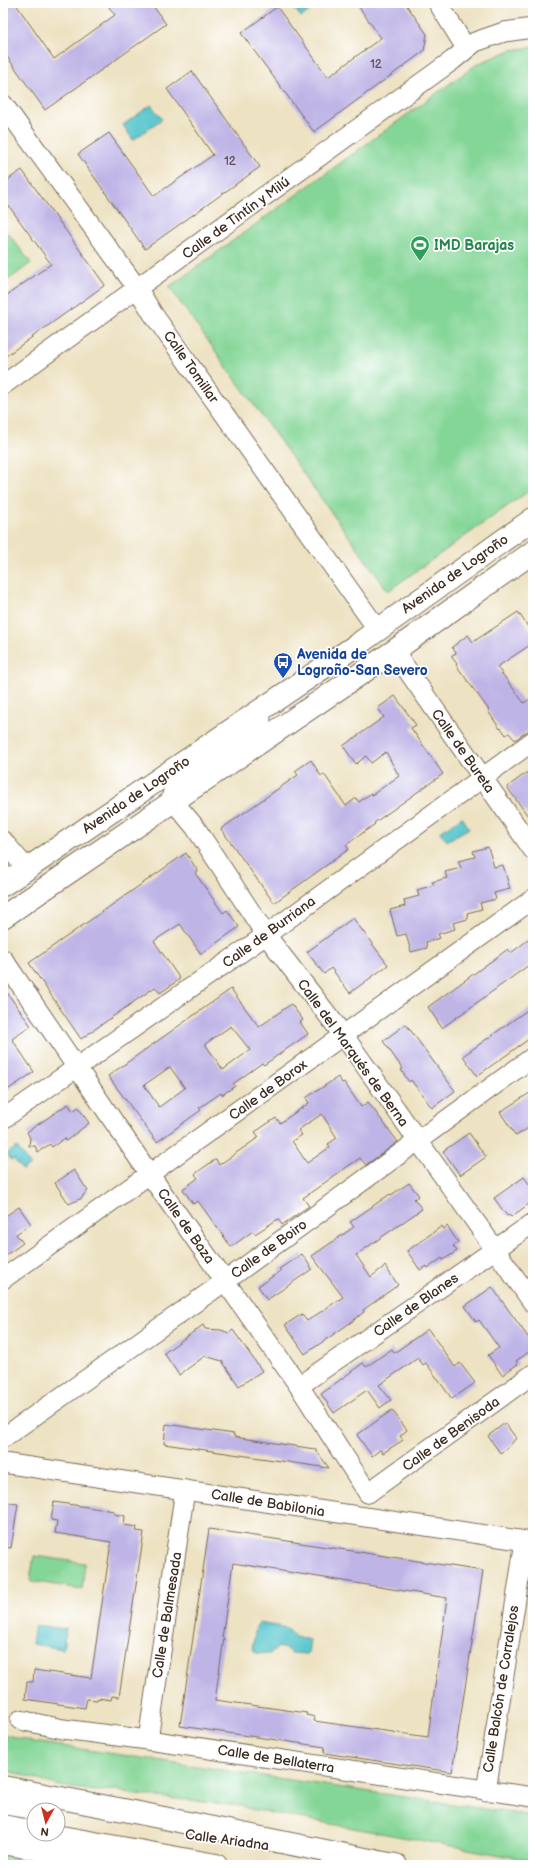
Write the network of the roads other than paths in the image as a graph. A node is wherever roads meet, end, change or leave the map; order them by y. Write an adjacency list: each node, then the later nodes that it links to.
1 (438, 3): 3 (street)
2 (533, 28): 3 (street, Calle de Tintín y Milú)
3 (466, 48): 5 (street, Calle de Tintín y Milú)
4 (3, 104): 5 (street, Calle Tomillar)
5 (137, 288): 6 (street, Calle de Tintín y Milú); 9 (street, Calle Tomillar)
6 (3, 385)
7 (533, 519): 9 (main road, Avenida de Logroño)
8 (533, 552): 10 (main road, Avenida de Logroño)
9 (378, 630): 10 (main road); 11 (main road, Avenida de Logroño)
10 (394, 651): 13 (street, Calle de Bureta); 14 (main road, Avenida de Logroño)
11 (269, 704): 14 (street, Avenida de Logroño); 17 (main road, Avenida de Logroño)
12 (533, 741): 13 (street, Calle de Burriana)
13 (482, 778): 16 (street, Calle de Bureta); 22 (street, Calle de Burriana)
14 (174, 802): 21 (main road, Avenida de Logroño); 22 (street, Calle del Marqués de Berna)
15 (3, 842): 17 (street)
16 (533, 850)
17 (27, 869): 18 (main road, Avenida de Logroño); 20 (main road)
18 (3, 885)
19 (533, 900): 24 (street, Calle de Borox)
20 (3, 904)
21 (3, 917)
22 (266, 935): 24 (street, Calle del Marqués de Berna); 26 (street, Calle de Burriana)
23 (3, 959): 26 (street, Calle de Baza)
24 (344, 1036): 28 (street, Calle del Marqués de Berna); 29 (street, Calle de Borox)
25 (533, 1057): 28 (street, Calle de Boiro)
26 (76, 1067): 27 (street, Calle de Burriana); 29 (street, Calle de Baza)
27 (3, 1119)
28 (418, 1142): 31 (street, Calle del Marqués de Berna); 33 (street, Calle de Boiro)
29 (150, 1175): 32 (street, Calle de Borox); 33 (street, Calle de Baza)
30 (533, 1222): 31 (street, Calle de Blanes)
31 (494, 1251): 34 (street, Calle del Marqués de Berna); 36 (street, Calle de Blanes)
32 (3, 1279)
33 (224, 1282): 36 (street, Calle de Baza); 37 (street, Calle de Boiro)
34 (533, 1303)
35 (533, 1374): 40 (street, Calle de Benisoda)
36 (299, 1386): 40 (street, Calle de Baza)
37 (3, 1438)
38 (3, 1463): 39 (street, Calle de Babilonia)
39 (185, 1490): 41 (street, Calle de Babilonia); 44 (street, Calle de Balmesada)
40 (368, 1494): 41 (street)
41 (365, 1518): 42 (street, Calle de Babilonia)
42 (529, 1542): 46 (street, Calle Balcón de Corralejos)
43 (20, 1720): 44 (street, Calle de Bellaterra)
44 (148, 1740): 46 (street, Calle de Bellaterra)
45 (3, 1787): 55 (main road)
46 (486, 1791): 47 (street, Calle de Bellaterra)
47 (533, 1798)
48 (3, 1803): 49 (main road)
49 (26, 1807)
50 (66, 1814): 55 (main road, Calle Ariadna)
51 (3, 1826): 52 (main road)
52 (26, 1830)
53 (66, 1838): 57 (main road, Calle Ariadna)
54 (3, 1843): 56 (main road)
55 (375, 1861): 58 (main road, Calle Ariadna)
56 (125, 1865)
57 (216, 1865)
58 (396, 1865)

